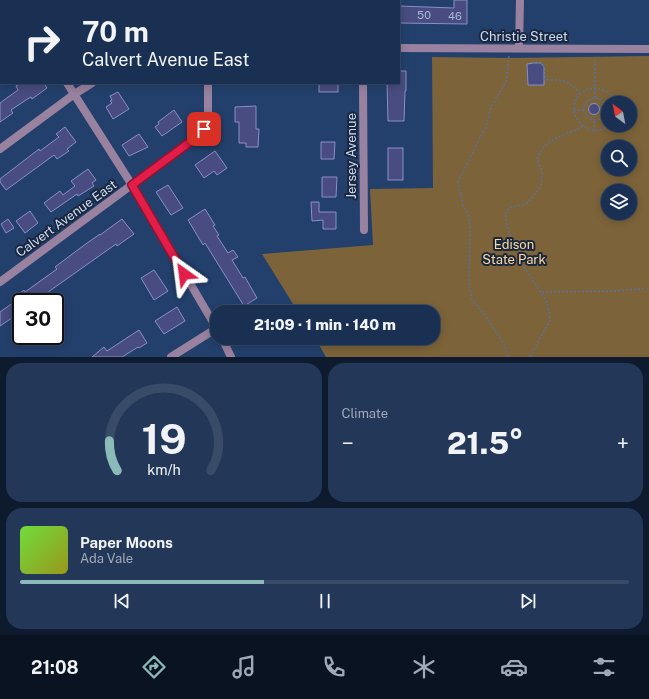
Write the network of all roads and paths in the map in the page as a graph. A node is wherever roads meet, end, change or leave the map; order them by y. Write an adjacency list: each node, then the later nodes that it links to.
1 (520, 0): 4 (street)
2 (400, 48): 3 (street, Christie Street)
3 (509, 48): 4 (street, Christie Street); 36 (path)
4 (519, 48): 5 (street, Christie Street)
5 (649, 49)
6 (595, 56): 12 (path)
7 (533, 63): 14 (path)
8 (67, 84): 13 (street)
9 (90, 84): 13 (street)
10 (208, 84): 26 (street, Calvert Avenue East)
11 (363, 84): 27 (street, Jersey Avenue)
12 (594, 88): 14 (path); 15 (path); 16 (path)
13 (74, 95): 25 (street); 26 (street)
14 (580, 95): 18 (path)
15 (612, 96)
16 (595, 98): 17 (path); 19 (path)
17 (601, 101)
18 (574, 110): 19 (path); 22 (path)
19 (584, 110): 21 (path)
20 (601, 119): 21 (path)
21 (594, 121): 23 (path)
22 (583, 126): 23 (path); 30 (path)
23 (595, 130): 24 (path)
24 (601, 130)
25 (0, 149)
26 (132, 185): 28 (street, Calvert Avenue East); 31 (street)
27 (364, 230)
28 (0, 282)
29 (649, 288): 30 (path)
30 (542, 292): 37 (path)
31 (210, 317)
32 (210, 333): 34 (street)
33 (225, 345): 35 (street)
34 (171, 357)
35 (231, 357)
36 (508, 357)
37 (530, 357)

